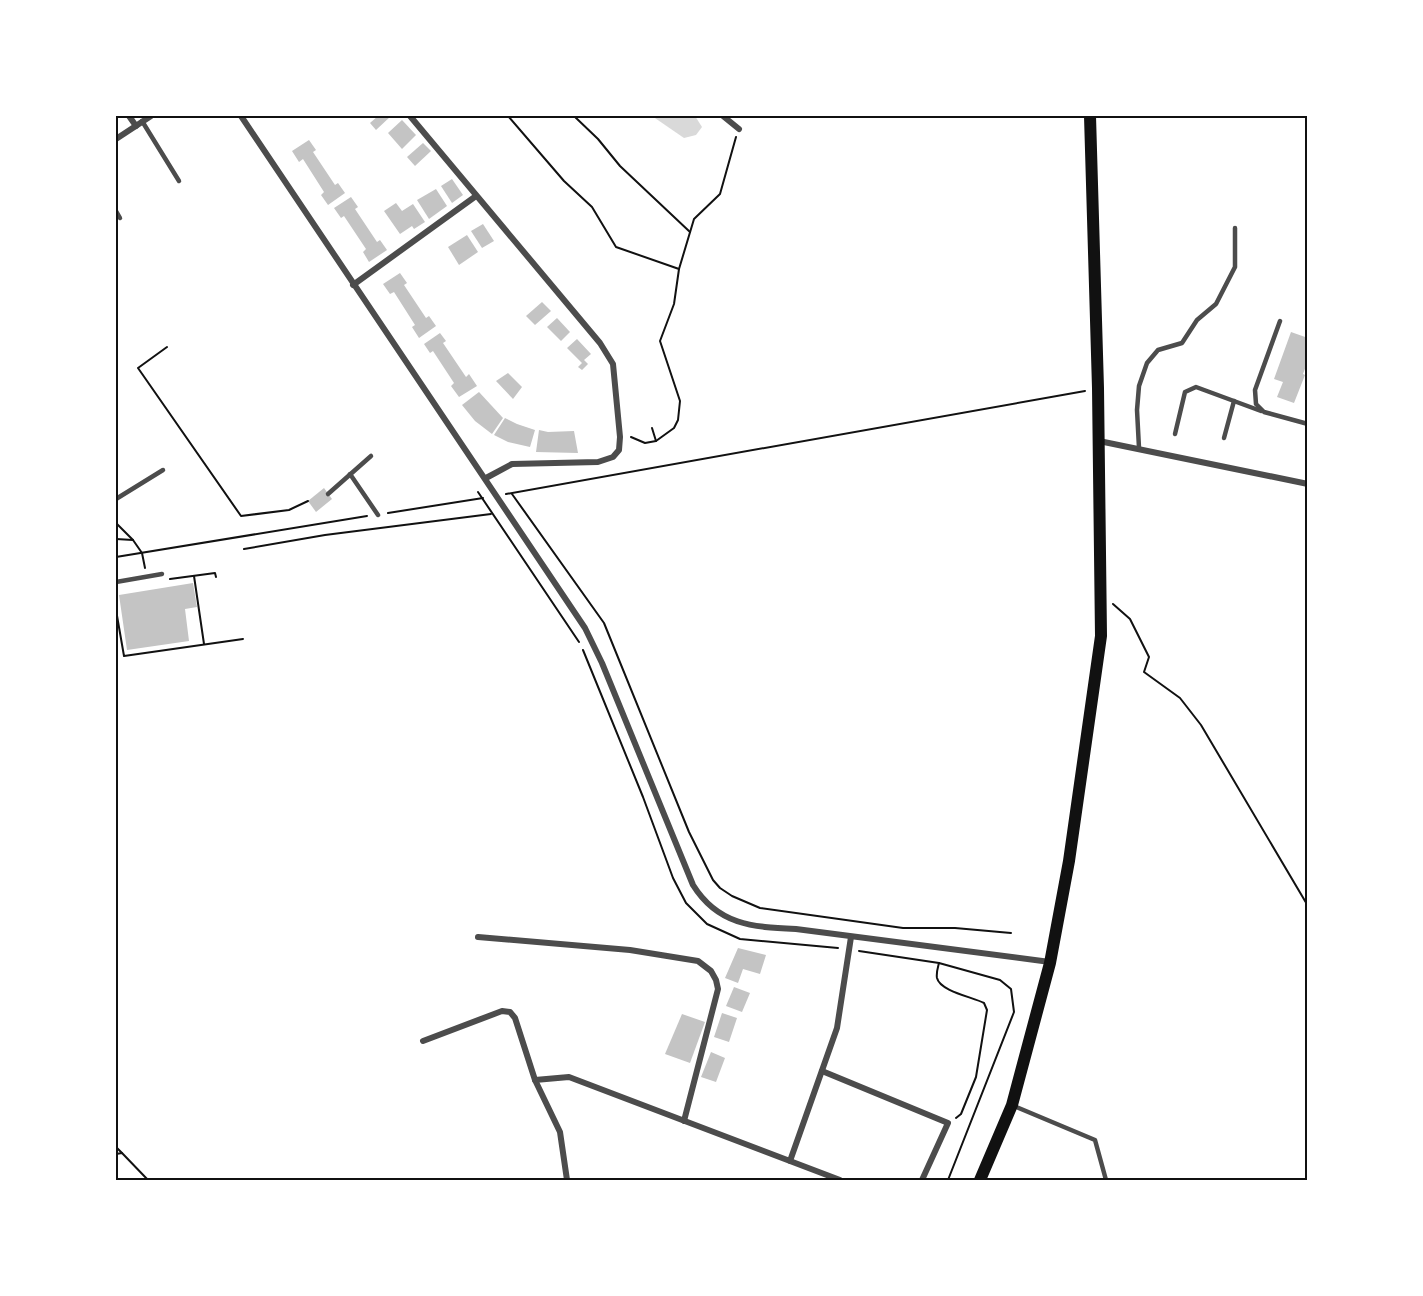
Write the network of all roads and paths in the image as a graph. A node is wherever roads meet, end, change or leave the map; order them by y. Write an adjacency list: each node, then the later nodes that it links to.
1 (129, 116): 9 (street)
2 (151, 116): 9 (street)
3 (241, 116): 19 (street)
4 (410, 116): 13 (street)
5 (508, 116): 18 (path)
6 (574, 116): 17 (path)
7 (723, 116): 10 (street)
8 (1090, 116): 22 (main road)
9 (139, 123): 11 (street); 12 (lane)
10 (739, 129): 17 (path)
11 (116, 139)
12 (179, 181)
13 (476, 196): 19 (street); 28 (street)
14 (116, 211): 15 (lane)
15 (120, 218)
16 (1235, 228): 32 (lane)
17 (690, 232): 18 (path)
18 (680, 269): 30 (path)
19 (353, 285): 36 (street)
20 (1280, 321): 24 (lane)
21 (167, 346): 44 (path)
22 (1098, 388): 31 (main road); 40 (path)
23 (1234, 401): 24 (lane); 27 (lane); 29 (lane)
24 (1264, 412): 25 (lane)
25 (1308, 424)
26 (652, 428): 30 (path)
27 (1175, 434)
28 (620, 437): 30 (path); 36 (street)
29 (1224, 438)
30 (656, 441)
31 (1099, 441): 32 (street); 58 (main road)
32 (1138, 448): 37 (street)
33 (371, 456): 35 (lane)
34 (162, 470): 43 (lane)
35 (350, 474): 39 (lane); 46 (lane)
36 (486, 478): 41 (street)
37 (1308, 484)
38 (478, 492): 42 (path)
39 (328, 494)
40 (512, 494): 41 (path); 63 (path)
41 (496, 496): 42 (path); 65 (street)
42 (482, 498): 45 (path); 46 (path)
43 (116, 499)
44 (308, 501)
45 (493, 514): 50 (path); 66 (path)
46 (378, 515): 51 (path)
47 (116, 523): 49 (path)
48 (116, 539): 49 (path)
49 (133, 540): 51 (path)
50 (244, 549)
51 (142, 553): 52 (path); 55 (path)
52 (116, 557)
53 (162, 574): 54 (path); 55 (lane)
54 (194, 576): 56 (path); 61 (path)
55 (147, 577): 57 (lane)
56 (216, 578)
57 (116, 582)
58 (1101, 601): 62 (path); 68 (main road)
59 (116, 609): 61 (path)
60 (243, 639): 61 (path)
61 (204, 645)
62 (1308, 906)
63 (1011, 933)
64 (478, 937): 73 (street)
65 (851, 937): 66 (street); 68 (street)
66 (849, 949): 67 (path); 70 (street)
67 (939, 963): 74 (path); 83 (path)
68 (1050, 963): 72 (main road)
69 (423, 1041): 71 (street)
70 (822, 1071): 74 (street); 78 (street)
71 (535, 1080): 73 (street); 80 (street)
72 (1012, 1105): 84 (main road); 85 (lane)
73 (684, 1121): 78 (street)
74 (948, 1123): 82 (street)
75 (116, 1147): 76 (path)
76 (122, 1153): 77 (path); 79 (path)
77 (116, 1154)
78 (790, 1161): 81 (street)
79 (148, 1180)
80 (567, 1180)
81 (840, 1180)
82 (922, 1180)
83 (948, 1180)
84 (981, 1180)
85 (1106, 1180)

